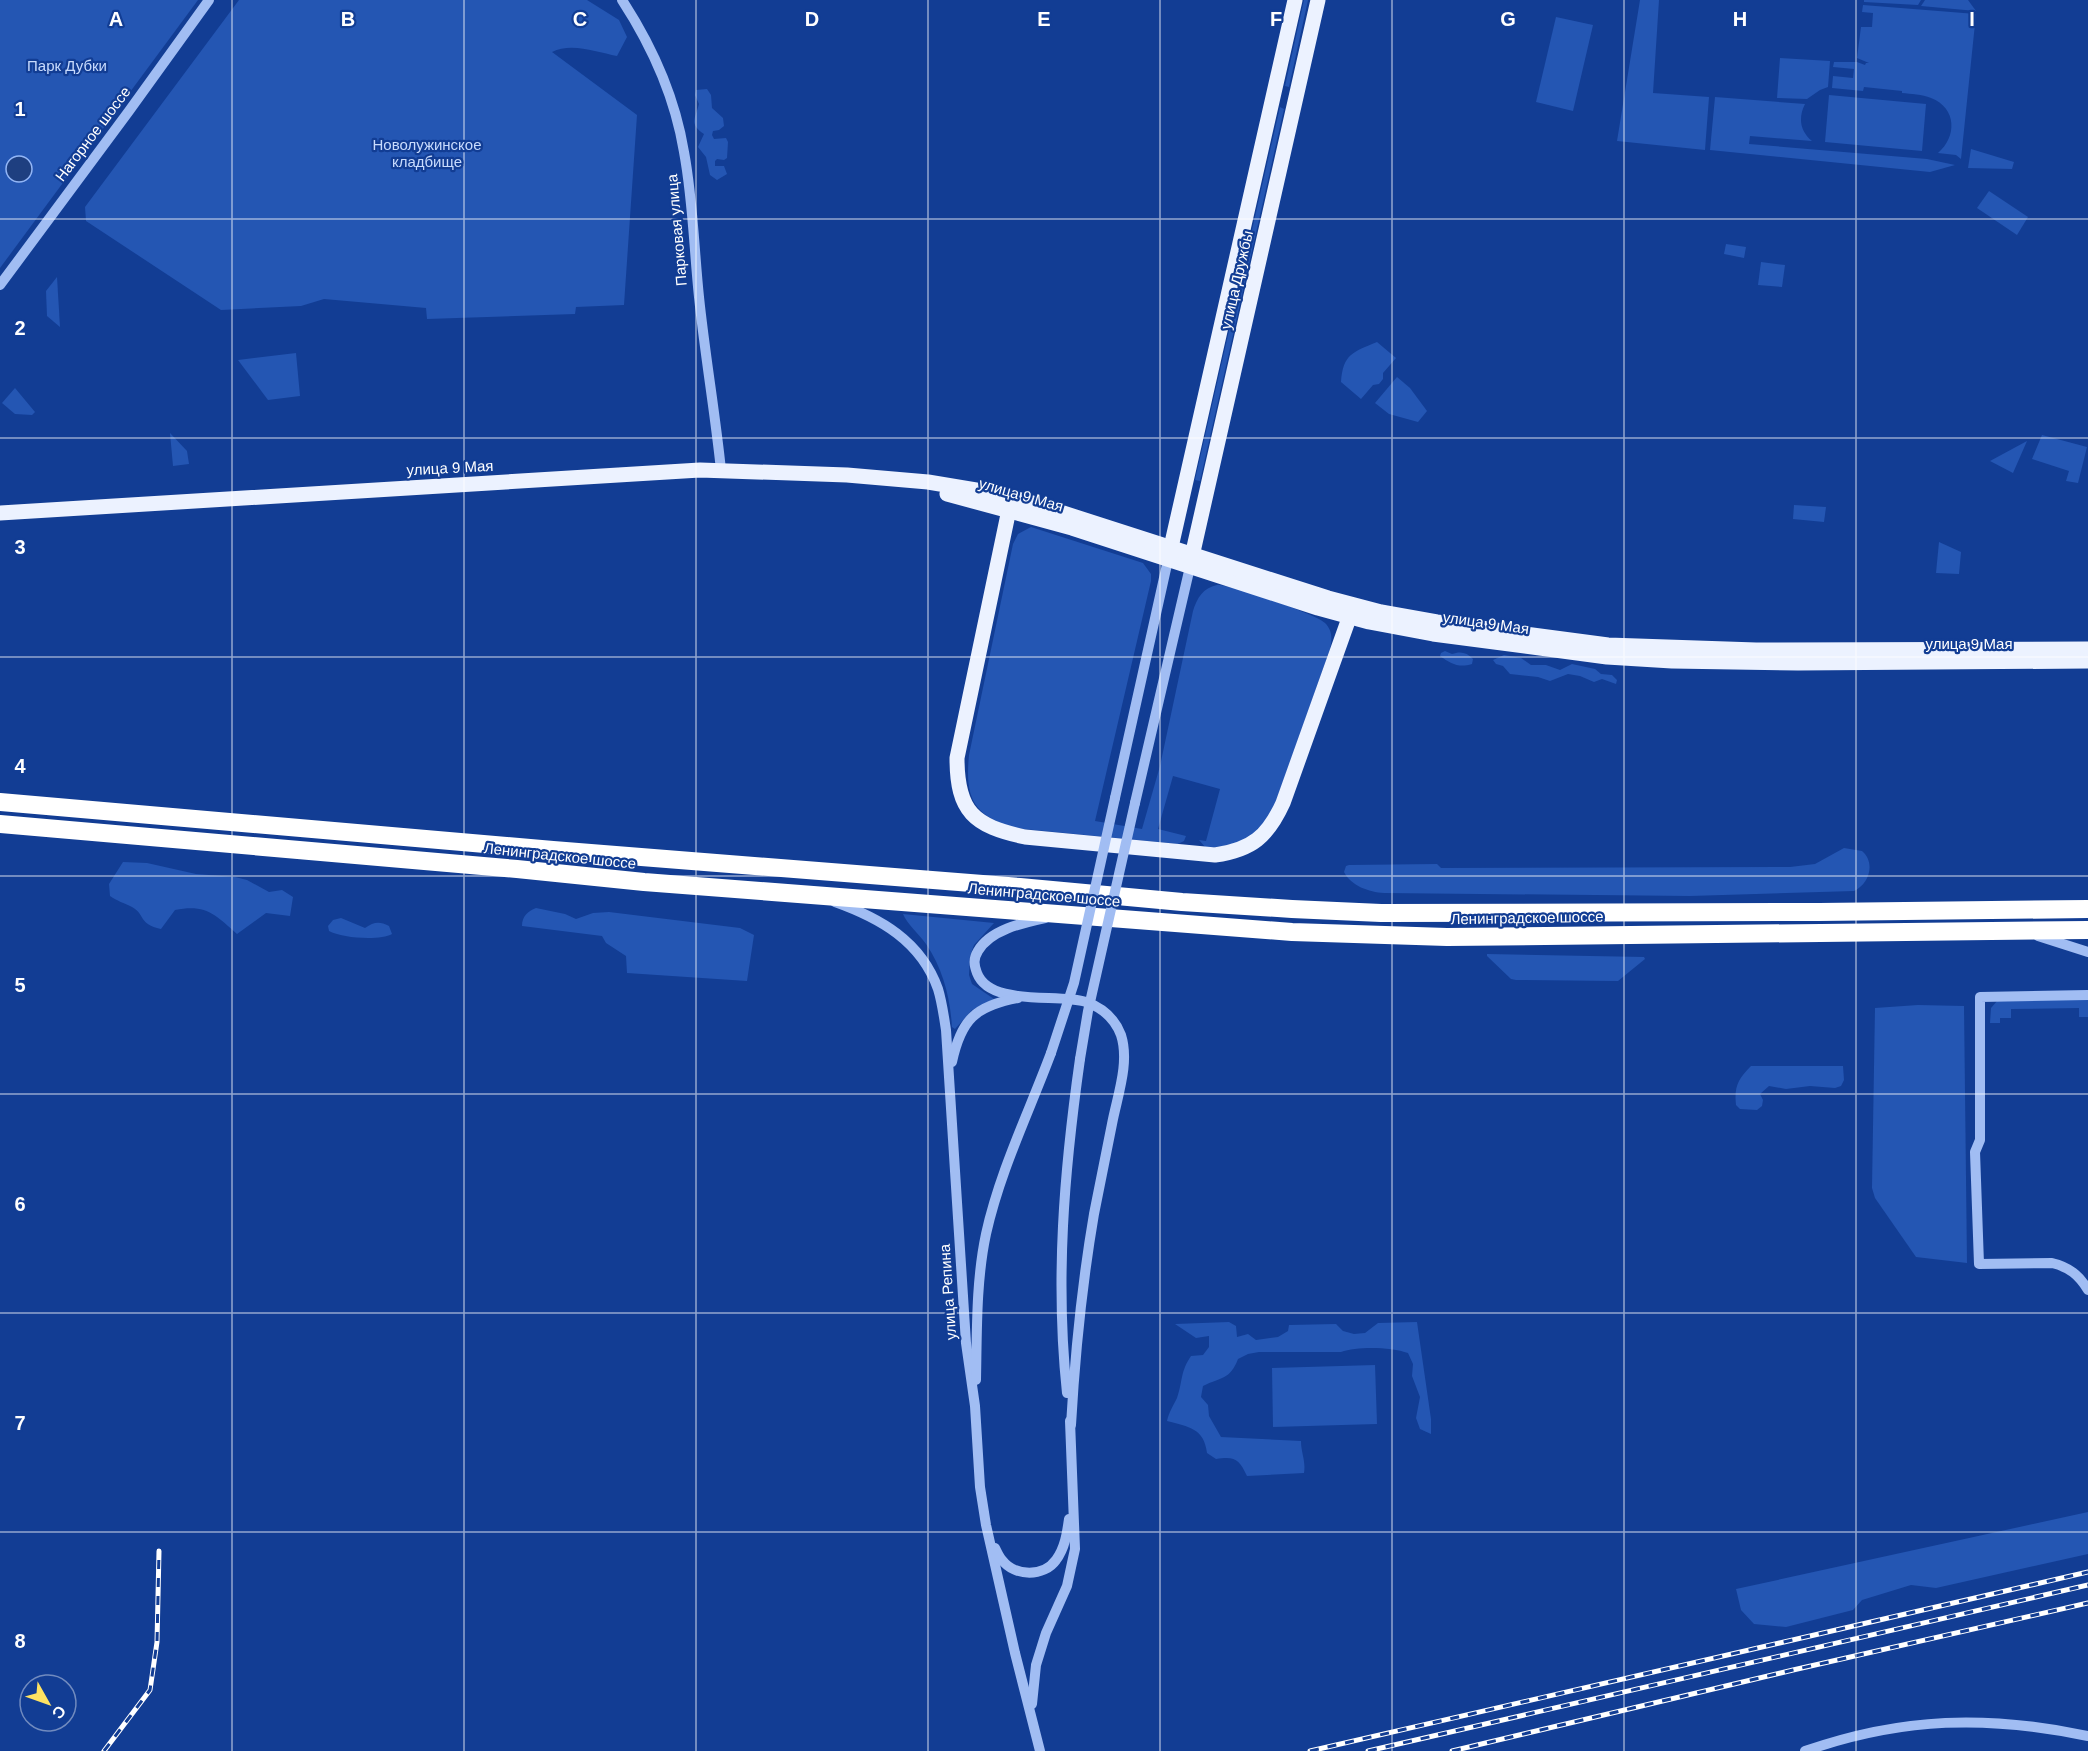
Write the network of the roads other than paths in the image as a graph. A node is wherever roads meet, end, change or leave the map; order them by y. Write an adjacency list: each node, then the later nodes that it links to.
1 (209, 0): 5 (street, Нагорное шоссе)
2 (622, 0): 6 (street, Парковая улица)
3 (1295, 0): 9 (main road, улица Дружбы)
4 (1318, 0): 10 (main road, улица Дружбы)
5 (0, 285)
6 (721, 470): 7 (main road, улица 9 Мая); 8 (main road, улица 9 Мая)
7 (1010, 503): 9 (main road, улица 9 Мая); 11 (main road)
8 (0, 513)
9 (1170, 554): 10 (main road, улица 9 Мая); 26 (street, bridge)
10 (1191, 561): 11 (main road, улица 9 Мая); 27 (street, bridge)
11 (1352, 611): 12 (main road, улица 9 Мая); 13 (main road, улица 9 Мая)
12 (2088, 649)
13 (2088, 661)
14 (0, 802): 17 (highway, Ленинградское шоссе)
15 (0, 824): 16 (highway, Ленинградское шоссе)
16 (812, 894): 18 (highway, Ленинградское шоссе); 24 (street, улица Репина)
17 (2088, 909)
18 (1066, 914): 20 (highway, Ленинградское шоссе); 23 (street)
19 (2088, 930): 20 (highway, Ленинградское шоссе)
20 (2020, 931): 21 (street)
21 (2088, 952)
22 (2088, 995): 25 (street)
23 (1024, 997): 24 (street); 27 (street)
24 (949, 1076): 26 (street, улица Репина)
25 (2088, 1290)
26 (975, 1406): 29 (street, улица Репина)
27 (1071, 1425): 28 (street)
28 (1073, 1487): 29 (street); 30 (street)
29 (988, 1531): 30 (street, улица Репина)
30 (1033, 1719): 32 (street, улица Репина)
31 (2088, 1736): 33 (street)
32 (1040, 1751)
33 (1805, 1751)

